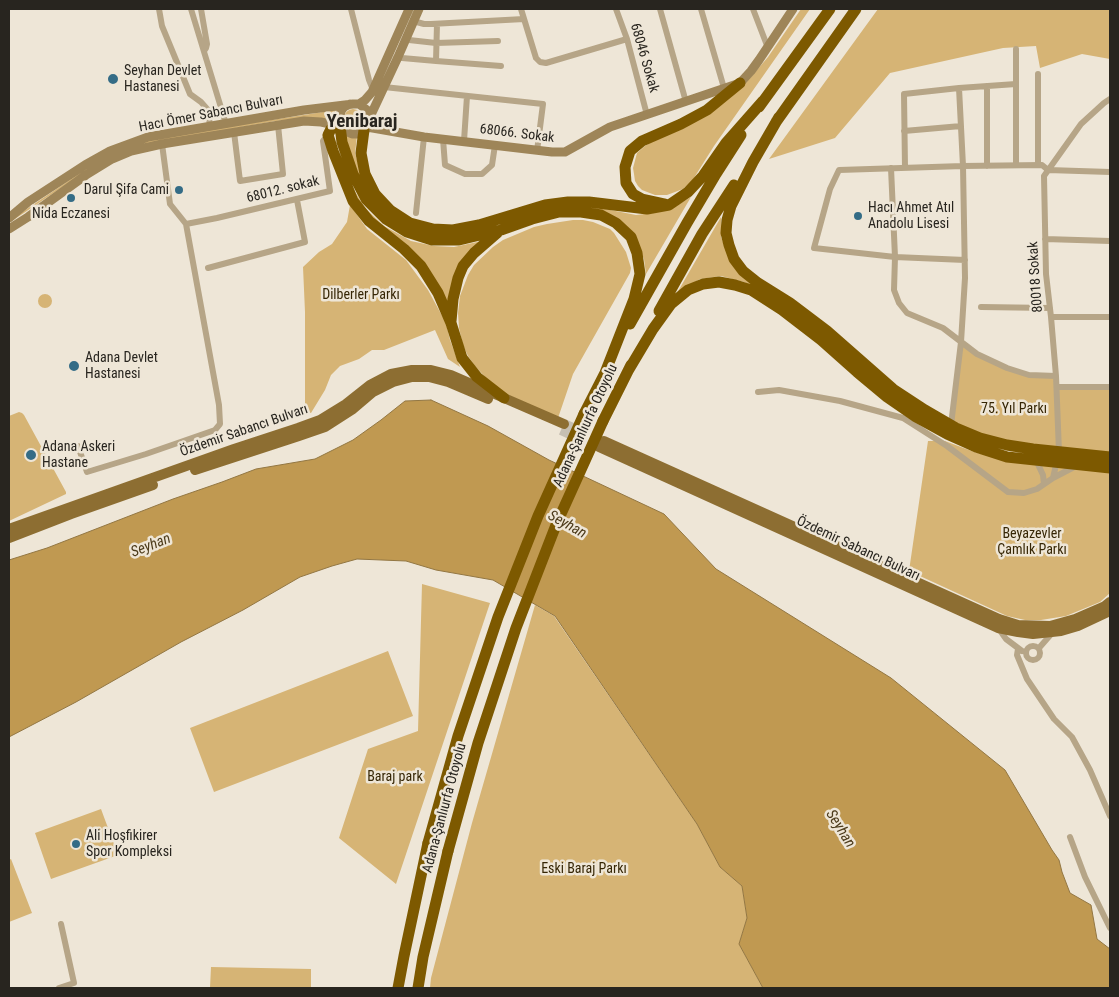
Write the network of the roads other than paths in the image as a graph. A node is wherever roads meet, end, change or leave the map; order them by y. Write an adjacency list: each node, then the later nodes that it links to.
1 (159, 9): 46 (street)
2 (191, 9): 24 (street)
3 (201, 9): 24 (street)
4 (351, 9): 35 (street)
5 (409, 9): 35 (main road)
6 (418, 9): 16 (main road)
7 (521, 9): 15 (street)
8 (660, 9): 39 (street)
9 (701, 9): 33 (street)
10 (753, 9): 22 (street)
11 (793, 9): 22 (main road)
12 (830, 9): 38 (highway, Adana-Şanlıurfa Otoyolu)
13 (856, 9): 42 (highway, Adana-Şanlıurfa Otoyolu)
14 (618, 10): 19 (street, 68046 Sokak)
15 (524, 19): 17 (street); 19 (street)
16 (413, 22): 17 (street); 18 (main road)
17 (437, 24): 20 (street)
18 (406, 38): 20 (street); 25 (main road)
19 (627, 39): 41 (street, 68046 Sokak)
20 (436, 42): 21 (street); 26 (street)
21 (498, 42)
22 (768, 48): 29 (main road)
23 (1016, 49): 30 (street)
24 (204, 51): 43 (street)
25 (398, 57): 26 (street); 32 (main road)
26 (436, 62): 27 (street)
27 (501, 66)
28 (1038, 74): 59 (street)
29 (740, 83): 33 (main road, 68066. Sokak); 68 (highway)
30 (1016, 84): 31 (street); 58 (street)
31 (987, 86): 34 (street); 61 (street)
32 (384, 87): 36 (street); 45 (main road)
33 (724, 88): 39 (main road, 68066. Sokak)
34 (959, 88): 48 (street); 49 (street)
35 (373, 90): 40 (main road)
36 (468, 96): 54 (street); 57 (street)
37 (1110, 99): 64 (street, 80018 Sokak)
38 (763, 101): 68 (highway); 88 (highway, Adana-Şanlıurfa Otoyolu)
39 (686, 102): 41 (main road, 68066. Sokak)
40 (354, 104): 43 (main road, Hacı Ömer Sabancı Bulvarı); 45 (main road); 47 (main road)
41 (647, 115): 57 (main road, 68066. Sokak)
42 (779, 117): 86 (highway, Adana-Şanlıurfa Otoyolu); 93 (highway)
43 (226, 124): 46 (main road, Hacı Ömer Sabancı Bulvarı)
44 (278, 125): 47 (main road, Hacı Ömer Sabancı Bulvarı); 50 (main road, Hacı Ömer Sabancı Bulvarı); 50 (street)
45 (367, 125): 47 (main road); 52 (main road, 68066. Sokak); 68 (highway)
46 (210, 126): 67 (main road, Hacı Ömer Sabancı Bulvarı)
47 (340, 126): 51 (highway); 74 (highway)
48 (961, 126): 49 (street); 60 (street)
49 (904, 131): 63 (street)
50 (234, 132): 55 (main road, Hacı Ömer Sabancı Bulvarı)
51 (328, 136): 66 (street, 68012. sokak); 84 (highway)
52 (424, 137): 53 (main road, 68066. Sokak); 70 (street)
53 (443, 139): 54 (main road, 68066. Sokak); 56 (street)
54 (464, 141): 56 (main road, 68066. Sokak)
55 (162, 144): 72 (street); 73 (main road, Hacı Ömer Sabancı Bulvarı)
56 (495, 145): 57 (main road, 68066. Sokak)
57 (537, 151)
58 (1016, 165): 59 (street); 61 (street)
59 (1038, 165): 64 (street)
60 (963, 166): 61 (street); 63 (street); 78 (street)
61 (987, 166)
62 (891, 168): 63 (street); 77 (street); 77 (street)
63 (905, 168)
64 (1048, 170): 65 (street); 75 (street, 80018 Sokak)
65 (1110, 172)
66 (297, 200): 72 (street, 68012. sokak); 79 (street)
67 (28, 202): 69 (main road); 71 (main road, Hacı Ömer Sabancı Bulvarı)
68 (669, 205)
69 (9, 207)
70 (416, 213)
71 (9, 218)
72 (186, 224): 94 (street)
73 (9, 229)
74 (501, 230): 84 (highway); 88 (highway)
75 (1045, 239): 76 (street); 81 (street, 80018 Sokak)
76 (1110, 242)
77 (895, 257): 78 (street); 85 (street)
78 (965, 260): 85 (street)
79 (208, 268)
80 (980, 307): 81 (street)
81 (1050, 308): 82 (street, 80018 Sokak)
82 (1051, 317): 83 (street); 87 (street, 80018 Sokak)
83 (1110, 317)
84 (451, 322): 92 (highway)
85 (960, 342): 87 (street); 93 (street)
86 (628, 371): 97 (highway); 117 (highway, Adana-Şanlıurfa Otoyolu, bridge)
87 (1056, 376): 89 (street, 80018 Sokak)
88 (603, 378): 116 (highway, Adana-Şanlıurfa Otoyolu, bridge)
89 (1057, 387): 90 (street); 95 (street, 80018 Sokak)
90 (1110, 387)
91 (758, 392): 101 (street)
92 (504, 398): 102 (main road, Özdemir Sabancı Bulvarı); 103 (main road, Özdemir Sabancı Bulvarı)
93 (951, 425): 95 (highway)
94 (78, 446)
95 (1058, 457): 96 (highway); 97 (highway); 98 (highway); 100 (street, 80018 Sokak)
96 (1110, 457)
97 (1036, 460): 101 (street)
98 (1078, 465): 99 (highway); 100 (street)
99 (1110, 468)
100 (1053, 478): 101 (street)
101 (1044, 484)
102 (9, 529)
103 (9, 538)
104 (1110, 602): 106 (main road, Özdemir Sabancı Bulvarı)
105 (1110, 611): 107 (main road, Özdemir Sabancı Bulvarı)
106 (998, 628): 107 (main road, Özdemir Sabancı Bulvarı); 109 (street)
107 (1053, 632): 108 (street)
108 (1039, 648): 110 (street); 110 (street)
109 (1018, 649): 110 (street); 111 (street)
110 (1026, 654)
111 (1110, 816)
112 (1070, 837): 114 (street)
113 (61, 924): 115 (street)
114 (1110, 928)
115 (59, 988)
116 (398, 988)
117 (418, 988)

